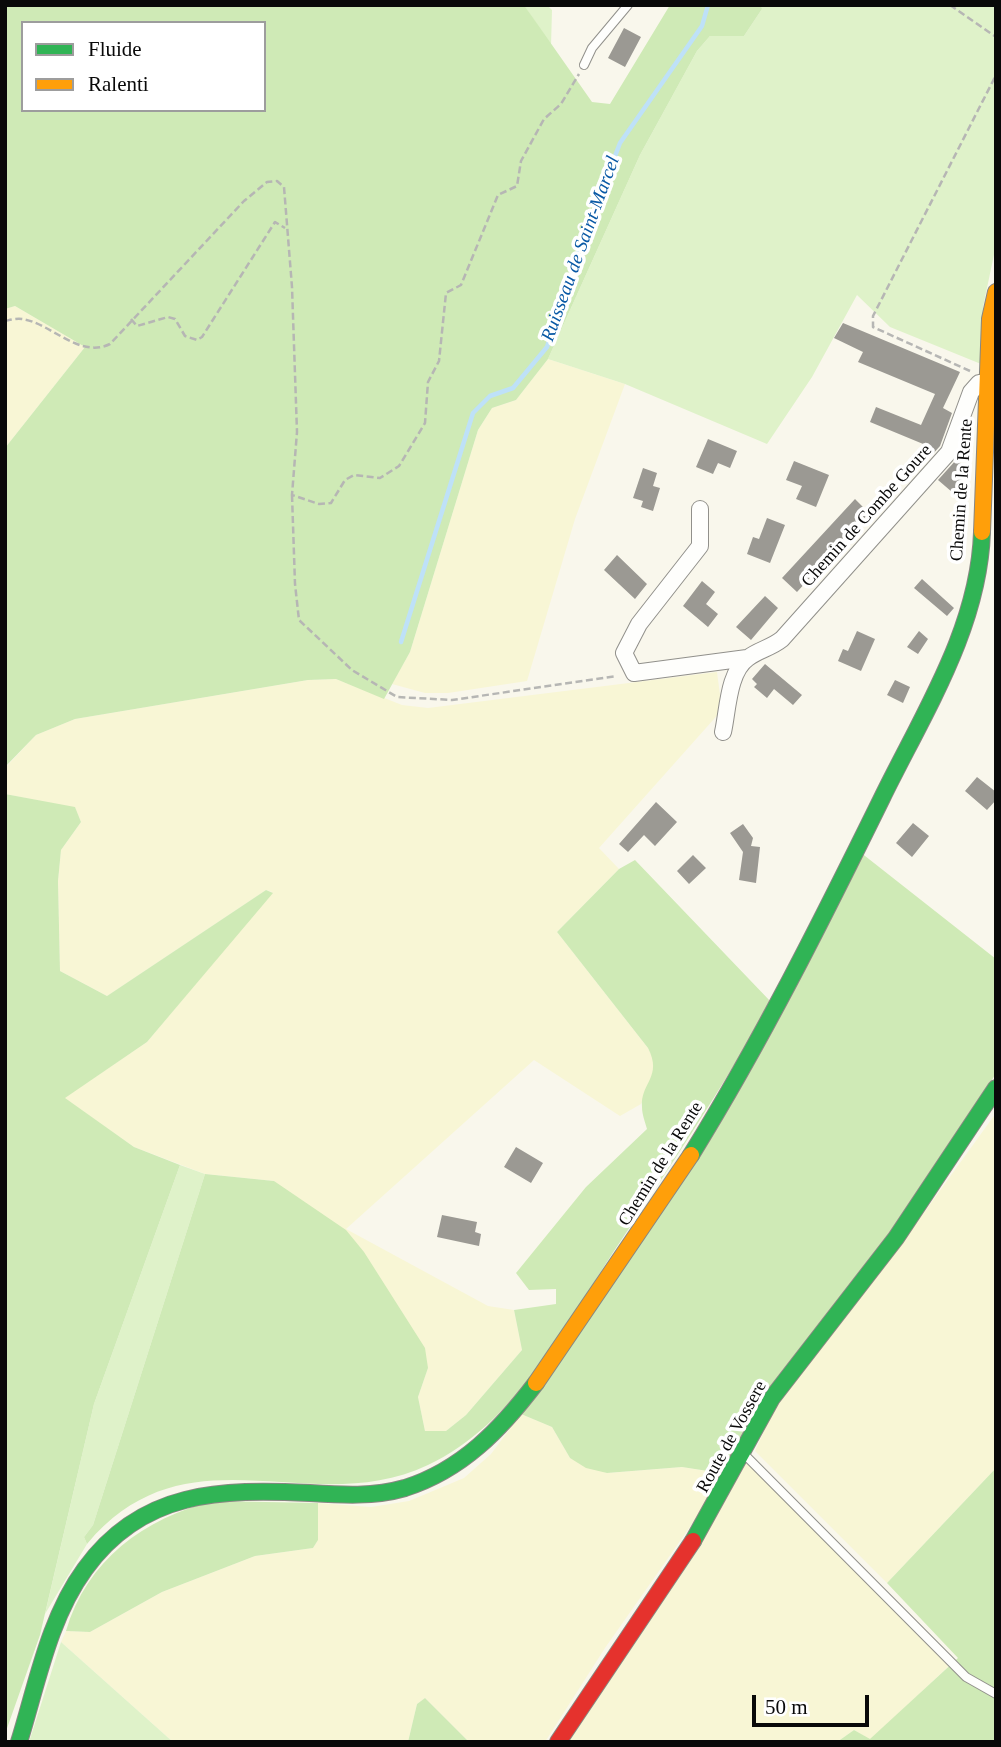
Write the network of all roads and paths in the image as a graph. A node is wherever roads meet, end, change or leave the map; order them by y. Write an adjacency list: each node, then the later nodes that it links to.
1 (628, 5): 4 (lane)
2 (950, 5): 3 (path)
3 (996, 37)
4 (584, 65): 11 (path)
5 (996, 75): 10 (path)
6 (285, 228): 8 (path); 8 (path); 11 (path)
7 (996, 292): 10 (street, Chemin de la Rente)
8 (131, 319): 9 (path)
9 (5, 321)
10 (988, 383): 13 (street, Chemin de Combe Goure); 19 (street, Chemin de la Rente)
11 (292, 495): 14 (path)
12 (700, 509): 14 (street)
13 (747, 658): 14 (street, Chemin de Combe Goure); 15 (street)
14 (634, 673)
15 (723, 732)
16 (996, 1088): 17 (street, Route de Vossere)
17 (744, 1454): 18 (lane); 20 (street, Route de Vossere)
18 (996, 1694)
19 (19, 1742)
20 (558, 1742)

